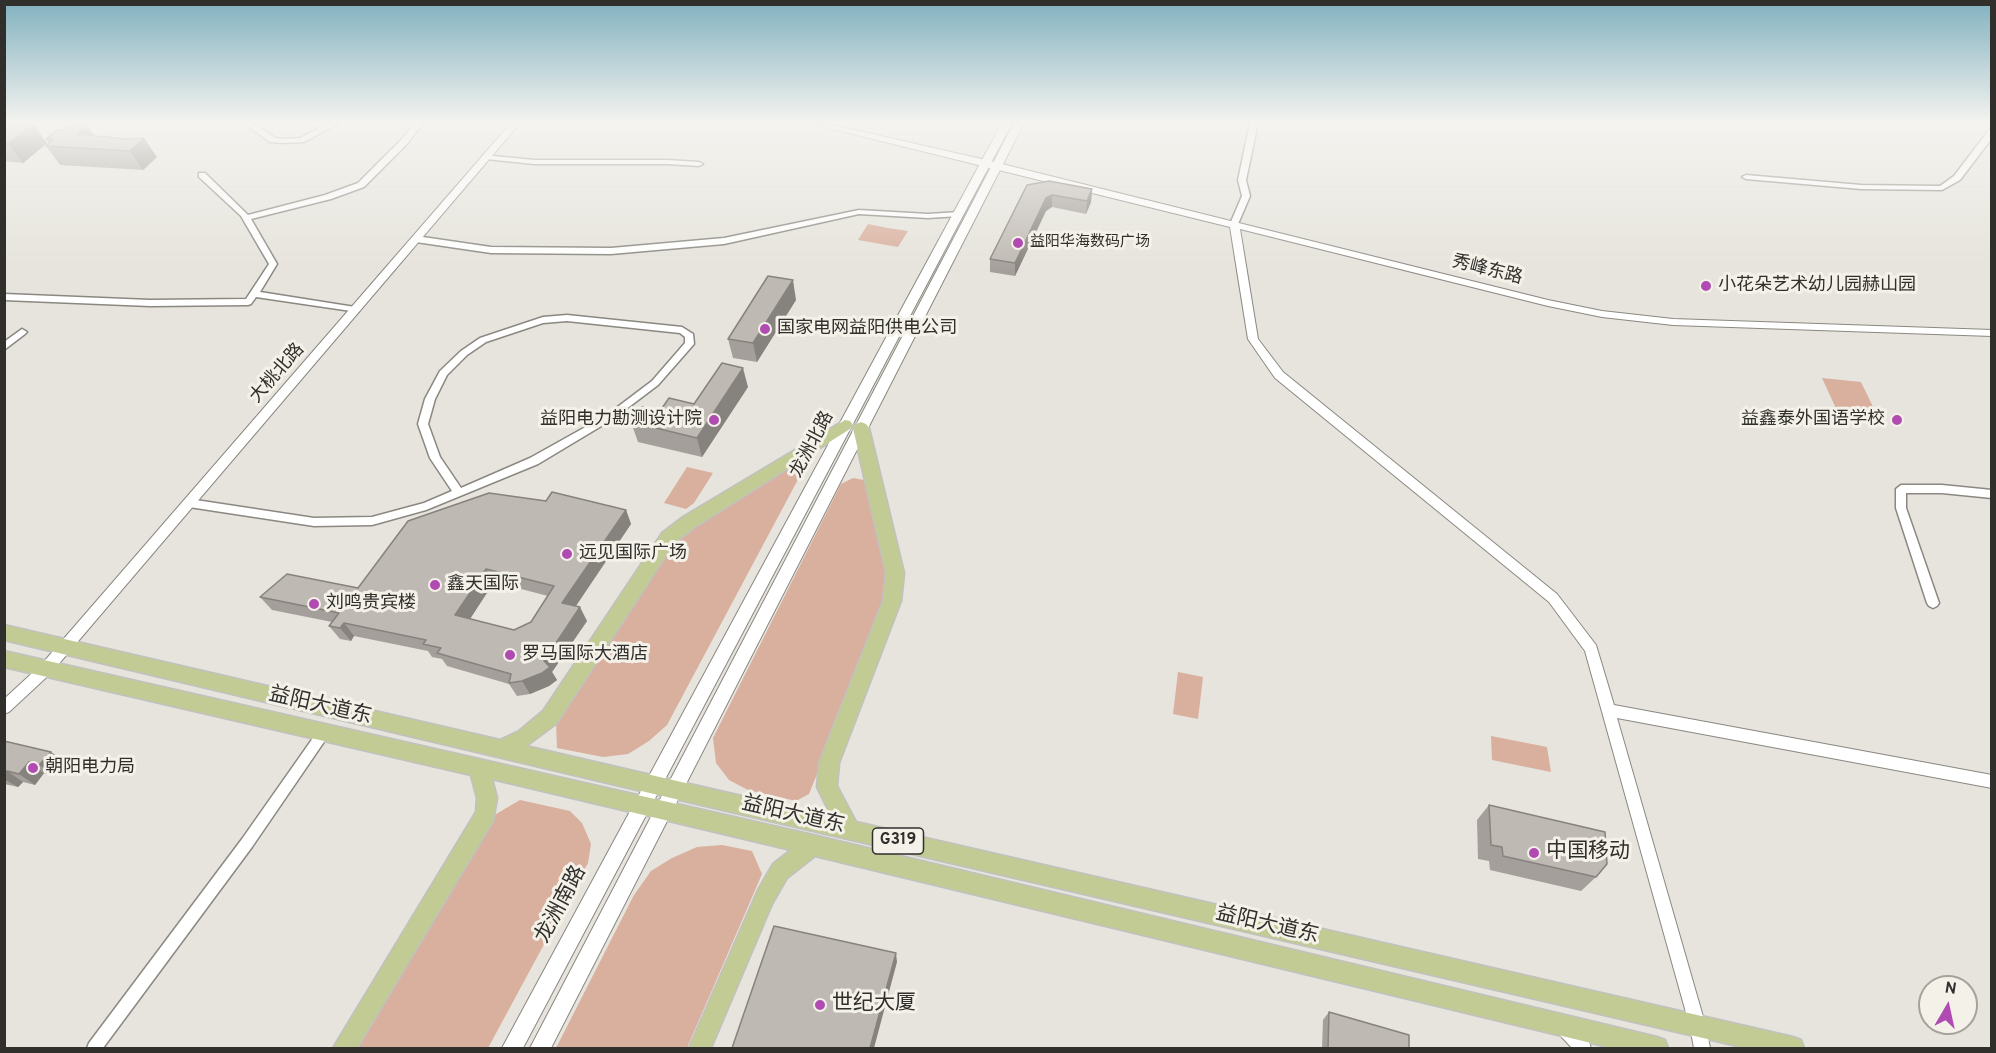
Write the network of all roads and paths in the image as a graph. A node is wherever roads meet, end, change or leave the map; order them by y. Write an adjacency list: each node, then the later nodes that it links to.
1 (375, 172): 11 (street)
2 (474, 172): 13 (street, 大桃北路)
3 (986, 172): 10 (main road, 龙洲北路)
4 (988, 172): 20 (main road, 龙洲北路)
5 (1025, 172): 12 (street, 秀峰东路)
6 (1244, 172): 12 (street)
7 (1961, 172): 9 (street)
8 (202, 175): 11 (street)
9 (1746, 177)
10 (958, 214): 13 (street); 20 (main road, 龙洲北路)
11 (246, 218): 14 (street)
12 (1234, 224): 18 (street, 秀峰东路); 30 (street)
13 (416, 239): 16 (street, 大桃北路)
14 (254, 294): 15 (street); 16 (street)
15 (4, 297)
16 (355, 310): 23 (street, 大桃北路)
17 (22, 332): 19 (street)
18 (1992, 333)
19 (4, 347)
20 (853, 427): 32 (main road); 35 (main road, 龙洲北路); 36 (main road, 龙洲北路); 39 (main road)
21 (459, 493): 21 (street); 23 (street)
22 (1992, 494): 24 (street)
23 (189, 503): 26 (street, 大桃北路)
24 (1933, 603)
25 (4, 632): 26 (main road, 益阳大道东 / G319)
26 (66, 647): 28 (street, 大桃北路); 32 (main road, 益阳大道东 / G319)
27 (4, 659): 28 (main road, G319)
28 (46, 669): 29 (street, 大桃北路); 31 (main road, G319)
29 (4, 708)
30 (1609, 710): 34 (street); 42 (street)
31 (324, 732): 33 (main road, G319); 43 (street)
32 (501, 749): 35 (main road, 益阳大道东 / G319)
33 (479, 768): 37 (main road, G319); 44 (main road)
34 (1992, 782)
35 (654, 785): 36 (main road, 益阳大道东 / G319); 37 (main road, 龙洲南路)
36 (675, 789): 38 (main road); 39 (main road, 益阳大道东 / G319)
37 (643, 805): 38 (main road, G319); 45 (main road, 龙洲南路)
38 (664, 810): 40 (main road, G319); 46 (main road)
39 (849, 829): 42 (main road, 益阳大道东 / G319)
40 (813, 845): 41 (main road, G319); 47 (main road)
41 (1562, 1026): 48 (street); 49 (main road, G319)
42 (1698, 1027): 50 (street); 51 (main road, 益阳大道东 / G319)
43 (94, 1048)
44 (344, 1048)
45 (512, 1048)
46 (540, 1048)
47 (700, 1048)
48 (1583, 1048)
49 (1657, 1048)
50 (1702, 1048)
51 (1793, 1048)

